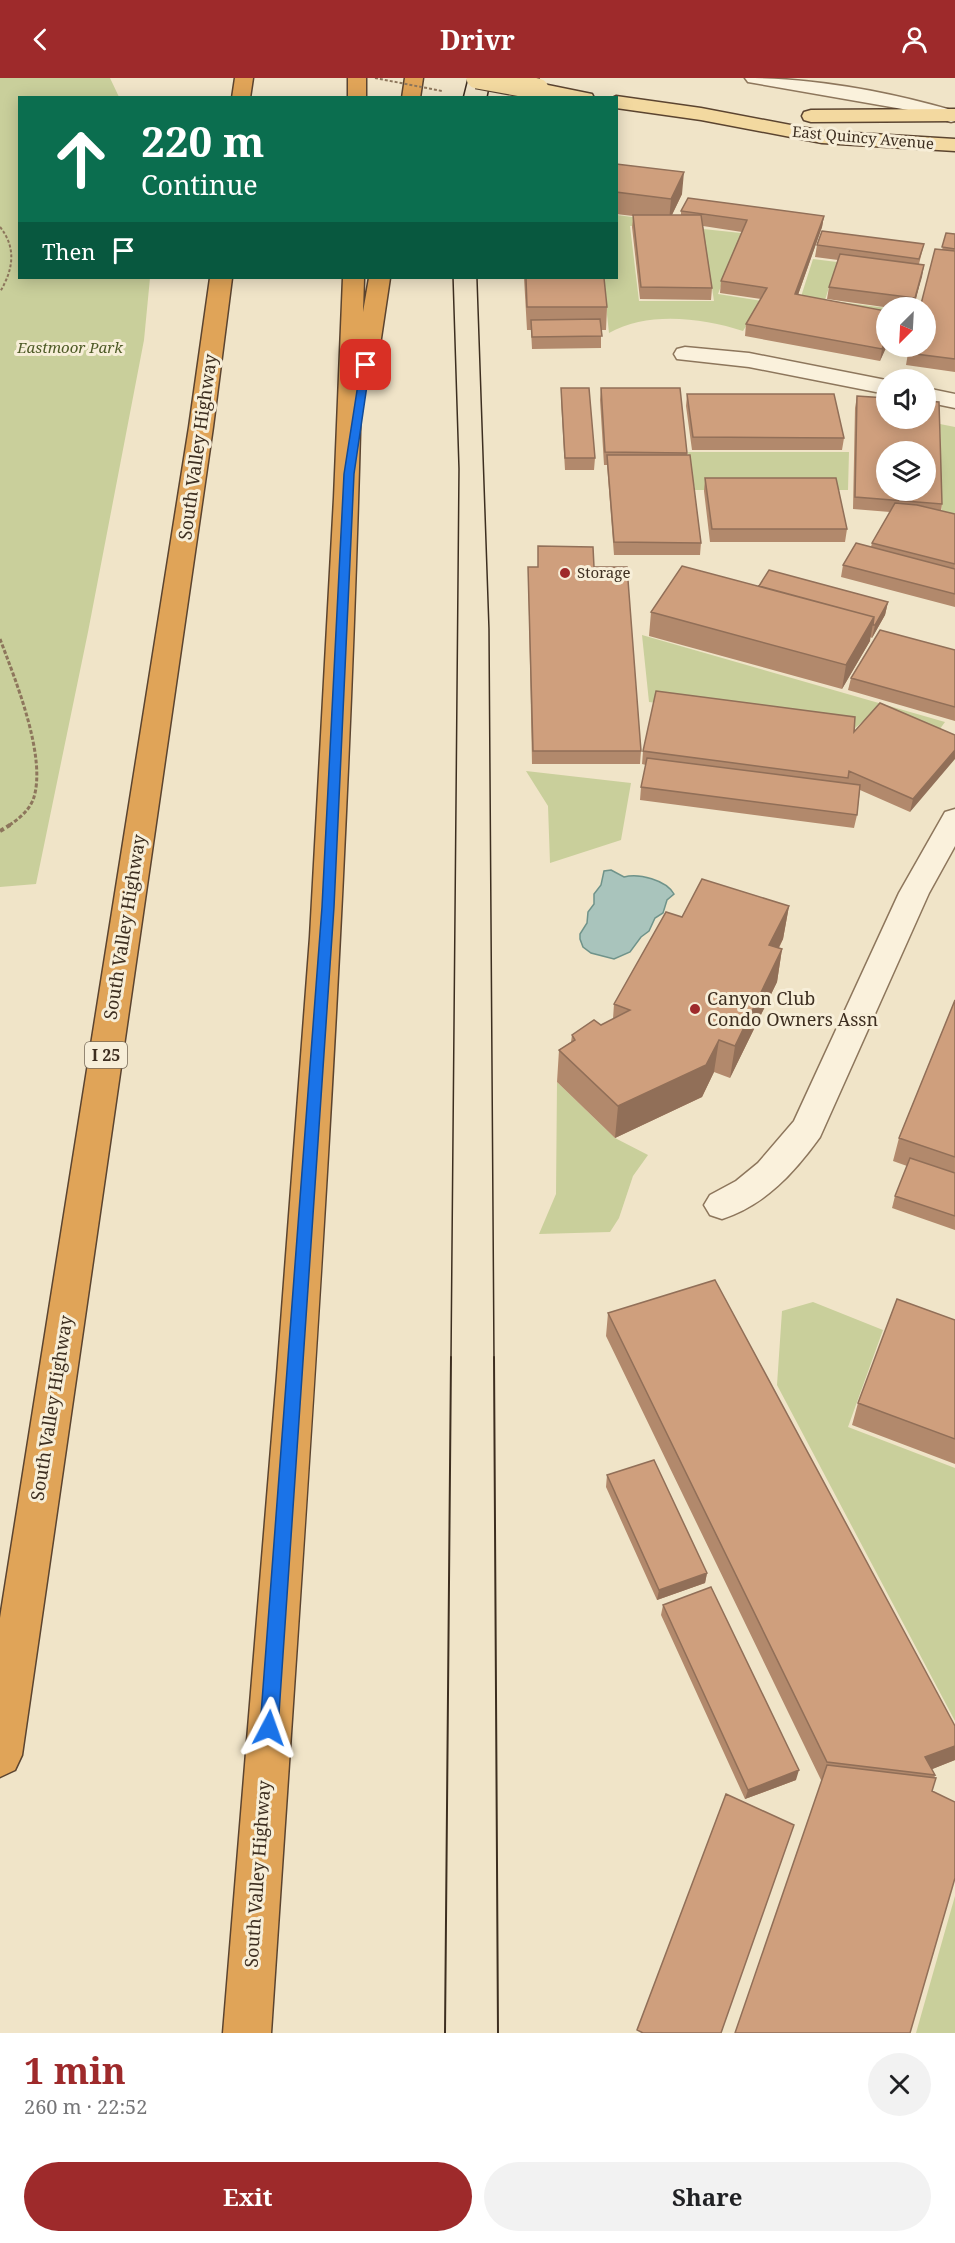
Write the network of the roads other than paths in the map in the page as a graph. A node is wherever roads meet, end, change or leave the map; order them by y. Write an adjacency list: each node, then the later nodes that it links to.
1 (244, 78): 6 (highway)
2 (357, 78): 7 (highway)
3 (414, 78): 8 (highway)
4 (477, 78): 9 (main road, bridge)
5 (754, 78): 12 (lane)
6 (241, 96)
7 (357, 96)
8 (411, 96)
9 (575, 96)
10 (618, 102): 11 (main road, East Quincy Avenue)
11 (701, 114): 12 (main road, East Quincy Avenue); 13 (main road, East Quincy Avenue)
12 (953, 116)
13 (955, 145)
14 (221, 279): 24 (highway, South Valley Highway / I 25)
15 (353, 279): 21 (highway, South Valley Highway)
16 (379, 279): 21 (highway)
17 (685, 354): 18 (lane)
18 (876, 385)
19 (936, 397): 20 (lane)
20 (955, 401)
21 (349, 474): 25 (highway, South Valley Highway)
22 (955, 819): 23 (lane)
23 (722, 1205)
24 (0, 1755)
25 (247, 2033)

